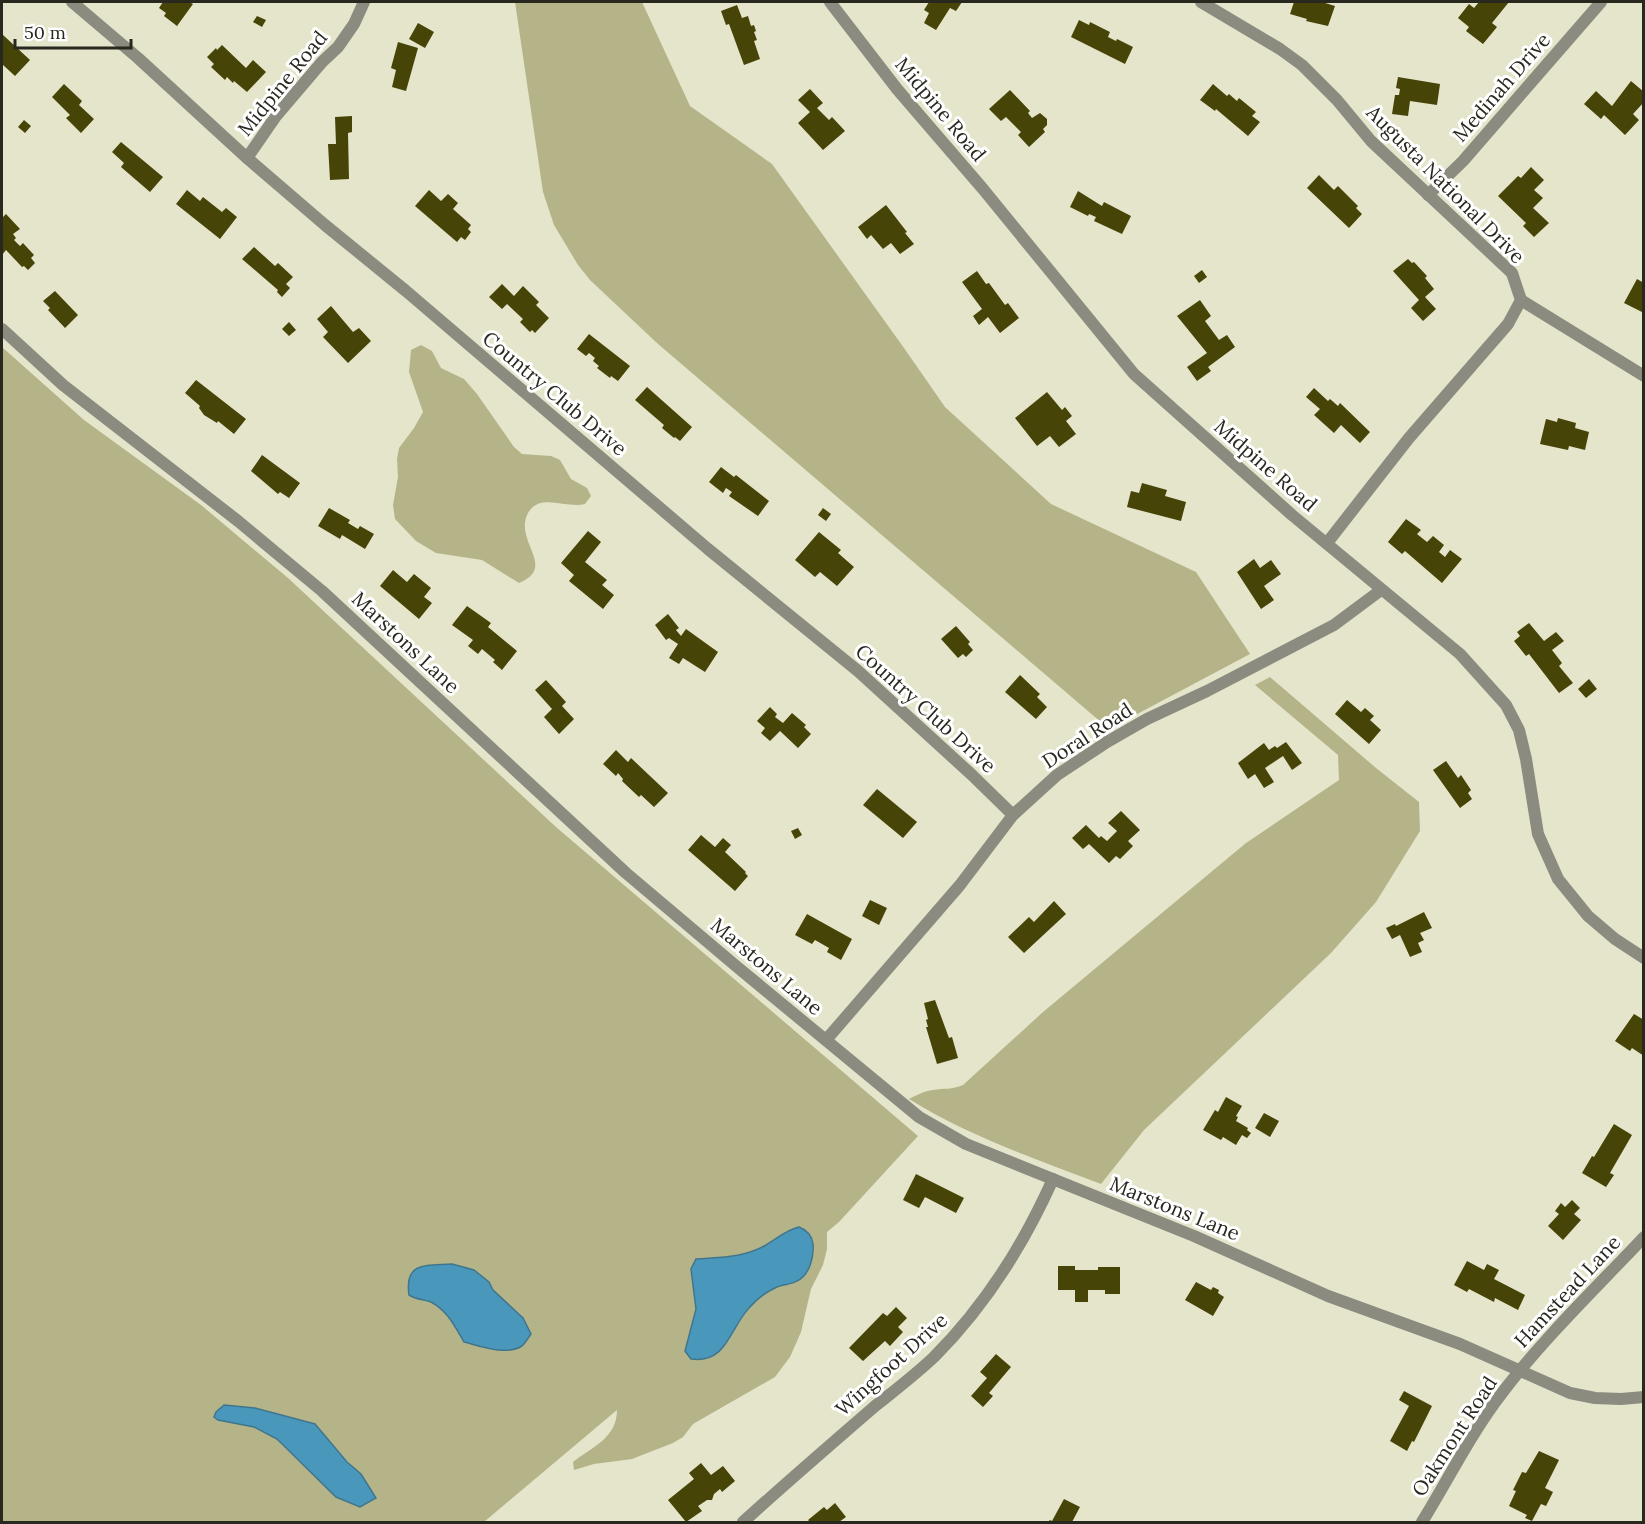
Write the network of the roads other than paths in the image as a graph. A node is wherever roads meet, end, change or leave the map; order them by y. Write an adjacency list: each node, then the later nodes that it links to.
1 (72, 2): 6 (street, Country Club Drive)
2 (364, 2): 6 (street, Midpine Road)
3 (830, 2): 11 (street, Midpine Road)
4 (1201, 2): 7 (street, Augusta National Drive)
5 (1601, 2): 7 (street, Medinah Drive)
6 (247, 158): 13 (street, Country Club Drive)
7 (1428, 195): 8 (street, Augusta National Drive)
8 (1521, 300): 10 (street); 11 (street)
9 (2, 329): 15 (street, Marstons Lane)
10 (1644, 376)
11 (1327, 543): 12 (street, Midpine Road)
12 (1381, 590): 13 (street, Doral Road); 14 (street, Midpine Road)
13 (1013, 815): 15 (street, Doral Road)
14 (1644, 958)
15 (826, 1040): 16 (street, Marstons Lane)
16 (1053, 1179): 18 (street, Marstons Lane); 20 (street, Wingfoot Drive)
17 (1644, 1237): 18 (street, Hamstead Lane)
18 (1520, 1372): 19 (street, Marstons Lane); 21 (street, Oakmont Road)
19 (1644, 1397)
20 (743, 1522)
21 (1422, 1522)

